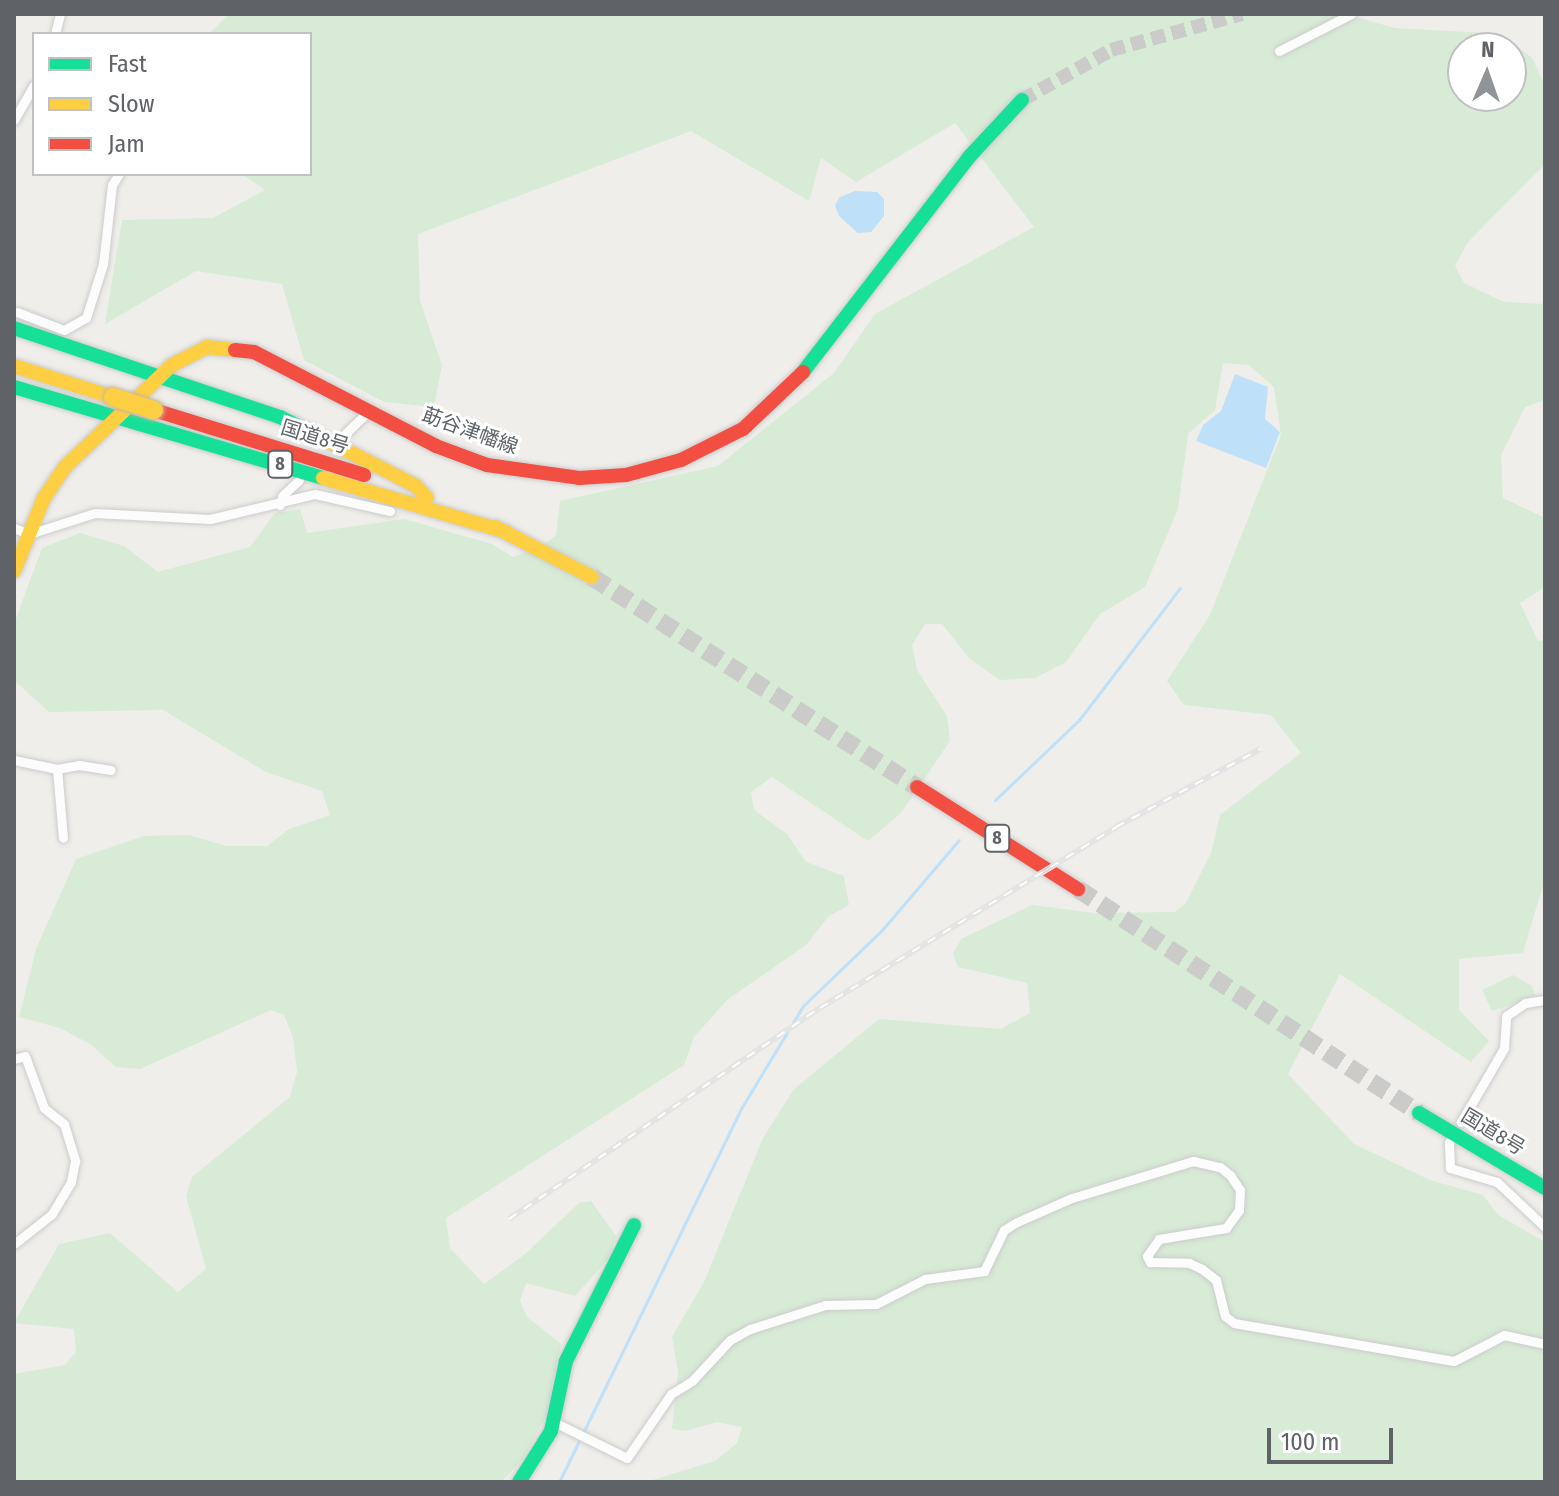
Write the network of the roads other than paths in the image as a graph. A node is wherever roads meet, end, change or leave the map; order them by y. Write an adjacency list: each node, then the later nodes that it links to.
1 (1351, 14): 2 (street)
2 (1279, 51)
3 (32, 88): 5 (street)
4 (1022, 100): 11 (main road, 莇谷津幡線)
5 (14, 120)
6 (118, 176): 7 (street)
7 (15, 319): 9 (main road, 8)
8 (14, 366): 15 (main road, 国道8号 / 8, bridge)
9 (157, 378): 11 (main road, 莇谷津幡線); 12 (main road, 莇谷津幡線); 15 (main road, 8)
10 (14, 387): 12 (main road, 8)
11 (369, 411): 13 (street)
12 (114, 420): 18 (main road, 莇谷津幡線); 19 (main road, 8)
13 (346, 433)
14 (299, 480): 16 (street)
15 (427, 498): 19 (main road, 国道8号 / 8)
16 (280, 505): 17 (street); 18 (street)
17 (390, 511)
18 (22, 531): 20 (main road, 莇谷津幡線)
19 (506, 532): 21 (main road, 国道8号 / 8)
20 (14, 571)
21 (592, 577)
22 (14, 760): 23 (street)
23 (57, 769): 24 (street); 26 (street)
24 (111, 770)
25 (917, 787): 27 (main road, 8)
26 (63, 838)
27 (1078, 889)
28 (1545, 1000): 31 (street)
29 (14, 1059): 36 (street)
30 (1419, 1113): 33 (main road, 国道8号)
31 (1461, 1122)
32 (1449, 1142): 35 (street)
33 (1545, 1188)
34 (634, 1225): 38 (main road)
35 (1545, 1227)
36 (14, 1244)
37 (1545, 1344): 38 (street)
38 (554, 1422): 39 (main road)
39 (519, 1482)

